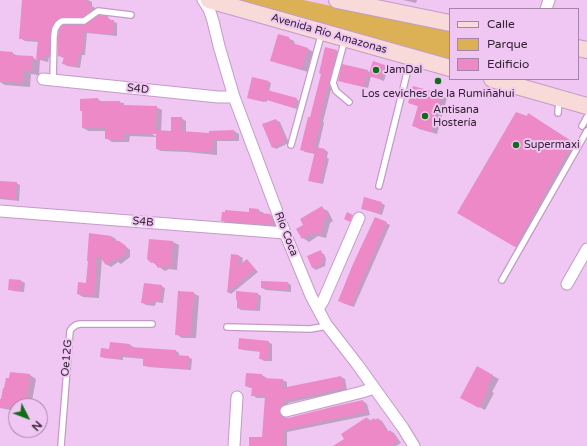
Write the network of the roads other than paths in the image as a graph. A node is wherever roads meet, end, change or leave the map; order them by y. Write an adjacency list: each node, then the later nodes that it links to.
1 (203, 0): 13 (street, Río Coca)
2 (209, 0): 7 (main road, Avenida Río Amazonas)
3 (337, 0): 4 (main road)
4 (378, 4): 6 (main road)
5 (130, 14): 11 (lane)
6 (449, 23)
7 (322, 32): 8 (main road, Avenida Río Amazonas); 19 (lane)
8 (345, 38): 9 (main road, Avenida Río Amazonas); 14 (lane)
9 (411, 57): 10 (main road, Avenida Río Amazonas); 20 (lane)
10 (449, 68)
11 (48, 80): 13 (street, S4D)
12 (494, 80): 15 (main road)
13 (234, 97): 23 (street, Río Coca)
14 (349, 102)
15 (587, 106)
16 (587, 117): 17 (lane)
17 (582, 126)
18 (587, 131): 25 (lane)
19 (291, 145)
20 (379, 186)
21 (0, 211): 23 (street, S4B)
22 (359, 218): 27 (street)
23 (285, 232): 27 (street, Río Coca)
24 (587, 249): 26 (street)
25 (502, 280)
26 (568, 284)
27 (318, 309): 29 (street, Río Coca)
28 (152, 324): 35 (lane, Oe12G)
29 (328, 326): 30 (lane); 31 (street, Río Coca)
30 (227, 327)
31 (374, 388): 33 (street); 34 (street, Río Coca)
32 (237, 397): 36 (street)
33 (286, 411)
34 (413, 445)
35 (60, 446)
36 (234, 446)

